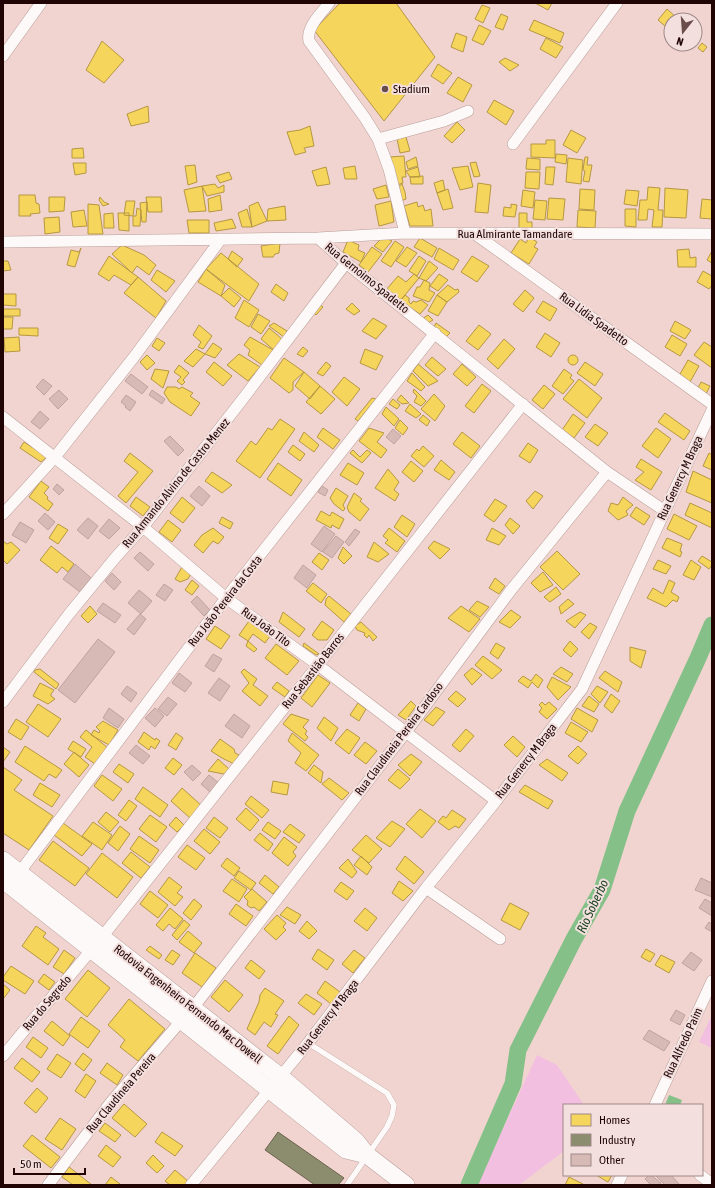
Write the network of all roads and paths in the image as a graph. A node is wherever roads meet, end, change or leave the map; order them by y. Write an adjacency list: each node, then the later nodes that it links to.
1 (41, 3): 4 (street)
2 (329, 3): 6 (street)
3 (617, 3): 7 (street)
4 (3, 56)
5 (468, 111): 6 (street)
6 (378, 139): 8 (street)
7 (513, 144)
8 (405, 233): 9 (street, Rua Almirante Tamandare); 11 (street, Rua Almirante Tamandare)
9 (475, 234): 10 (street, Rua Almirante Tamandare); 17 (street, Rua Lidia Spadetto)
10 (712, 234)
11 (318, 238): 12 (street, Rua Gernoimo Spadetto); 14 (street, Rua Gernoimo Spadetto)
12 (221, 239): 13 (street, Rua Gernoimo Spadetto); 20 (street)
13 (3, 242)
14 (346, 263): 15 (street, Rua Gernoimo Spadetto); 24 (street, Rua Armando Alvino de Castro Menez)
15 (435, 333): 16 (street, Rua Gernoimo Spadetto); 25 (street, Rua João Pereira da Costa)
16 (523, 404): 21 (street, Rua Gernoimo Spadetto); 26 (street, Rua Sebastião Barros)
17 (712, 404)
18 (712, 410): 22 (street, Rua Genercy M Braga)
19 (3, 417): 20 (street, Rua João Tito)
20 (55, 457): 23 (street); 24 (street, Rua João Tito)
21 (607, 472): 22 (street, Rua Gernoimo Spadetto); 28 (street, Rua Claudineia Pereira Cardoso)
22 (665, 511): 29 (street, Rua Genercy M Braga)
23 (3, 514)
24 (143, 527): 25 (street, Rua João Tito); 27 (street, Rua Armando Alvino de Castro Menez)
25 (226, 598): 26 (street, Rua João Tito); 31 (street, Rua João Pereira da Costa)
26 (318, 665): 28 (street, Rua João Tito); 35 (street, Rua Sebastião Barros)
27 (3, 702)
28 (406, 732): 29 (street, Rua João Tito); 37 (street, Rua Claudineia Pereira Cardoso)
29 (496, 801): 33 (street, Rua Genercy M Braga)
30 (3, 860): 31 (main road, Rodovia Engenheiro Fernando Mac Dowell)
31 (19, 873): 35 (main road, Rodovia Engenheiro Fernando Mac Dowell)
32 (3, 880): 35 (main road, Rodovia Engenheiro Fernando Mac Dowell)
33 (426, 888): 34 (street); 38 (street, Rua Genercy M Braga)
34 (500, 939)
35 (97, 943): 37 (main road, Rodovia Engenheiro Fernando Mac Dowell); 39 (street, Rua do Segredo)
36 (712, 981): 42 (street, Rua Alfredo Paim)
37 (187, 1014): 40 (main road, Rodovia Engenheiro Fernando Mac Dowell); 41 (main road, Rodovia Engenheiro Fernando Mac Dowell); 47 (street, Rua Claudineia Pereira)
38 (308, 1043): 40 (street, Rua Genercy M Braga); 43 (lane)
39 (3, 1056)
40 (281, 1077): 41 (street, Rua Genercy M Braga); 43 (main road, Rodovia Engenheiro Fernando Mac Dowell)
41 (271, 1090): 43 (main road, Rodovia Engenheiro Fernando Mac Dowell); 48 (street, Rua Genercy M Braga)
42 (655, 1104)
43 (367, 1155): 49 (lane); 50 (main road, Rodovia Engenheiro Fernando Mac Dowell)
44 (622, 1176): 51 (street)
45 (701, 1176): 46 (street)
46 (712, 1184)
47 (48, 1185)
48 (191, 1185)
49 (347, 1185)
50 (406, 1185)
51 (617, 1185)

